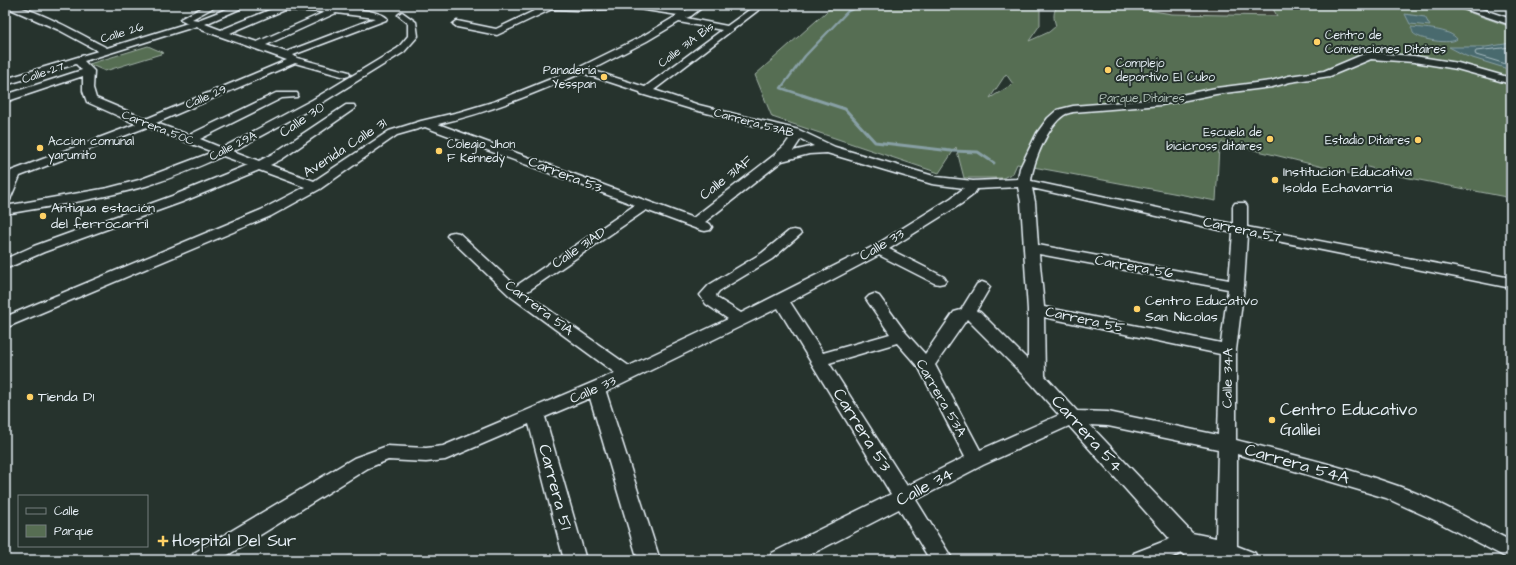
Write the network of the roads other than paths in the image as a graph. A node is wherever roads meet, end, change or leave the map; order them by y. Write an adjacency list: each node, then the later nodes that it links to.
1 (214, 5): 17 (street)
2 (226, 5): 9 (street)
3 (257, 5): 11 (street)
4 (550, 5): 15 (street); 18 (street)
5 (701, 5): 15 (street, Avenida Calle 31)
6 (762, 5): 20 (street, Calle 31A Bis)
7 (1462, 5): 13 (street)
8 (1488, 5): 13 (street)
9 (243, 6): 17 (street, Calle 26)
10 (9, 7): 24 (street)
11 (282, 8): 12 (street); 21 (street)
12 (335, 11): 19 (street); 22 (street, Calle 29)
13 (1490, 15): 16 (street)
14 (402, 16): 41 (street, Calle 29A)
15 (683, 16): 20 (street); 27 (street, Avenida Calle 31)
16 (1511, 22)
17 (198, 23): 21 (street); 24 (street, Calle 26)
18 (457, 24)
19 (300, 26): 22 (street); 23 (street)
20 (729, 29): 32 (street, Calle 31A Bis)
21 (223, 33): 23 (street)
22 (343, 33): 25 (street, Calle 29)
23 (258, 45): 25 (street)
24 (106, 51): 26 (street, Calle 26)
25 (290, 58): 29 (street); 37 (street, Calle 29)
26 (77, 60): 28 (street); 31 (street, Calle 26)
27 (582, 70): 32 (street, Carrera 53AB); 36 (street, Avenida Calle 31)
28 (89, 71): 34 (street, Calle 27); 37 (street, Carrera 50C)
29 (345, 74)
30 (1511, 81): 44 (street)
31 (5, 82)
32 (645, 92): 38 (street, Carrera 53AB)
33 (293, 95): 39 (street)
34 (5, 99)
35 (350, 107): 43 (street, Calle 30)
36 (425, 122): 45 (street, Avenida Calle 31); 48 (street, Carrera 53)
37 (148, 123): 39 (street, Carrera 50C); 47 (street, Calle 29)
38 (798, 134): 40 (street, Carrera 53AB); 42 (street, Calle 31AF)
39 (189, 140): 41 (street, Carrera 50C)
40 (831, 150): 42 (street, Calle 31AF); 46 (street, Carrera 53AB)
41 (223, 152): 43 (street, Carrera 50C); 50 (street, Calle 29A)
42 (777, 159): 51 (street, Calle 31AF)
43 (260, 165): 45 (street, Carrera 50C); 57 (street, Calle 30)
44 (1024, 183): 46 (street, Carrera 57); 52 (street, Carrera 57); 55 (street)
45 (315, 186): 68 (street, Avenida Calle 31)
46 (970, 189): 56 (street, Calle 33)
47 (5, 197)
48 (644, 205): 51 (street, Carrera 53); 62 (street, Calle 31AD)
49 (1240, 206): 52 (street, Calle 34A)
50 (5, 210)
51 (700, 225)
52 (1240, 230): 59 (street, Carrera 57); 60 (street, Calle 34A)
53 (794, 234): 67 (street)
54 (454, 236): 62 (street, Carrera 51A)
55 (1031, 248): 60 (street, Carrera 56); 65 (street)
56 (879, 249): 58 (street); 64 (street, Calle 33)
57 (5, 265)
58 (939, 280)
59 (1511, 283)
60 (1236, 286): 70 (street, Calle 34A)
61 (982, 287): 66 (street)
62 (515, 293): 73 (street, Carrera 51A)
63 (874, 299): 69 (street, Carrera 53A)
64 (781, 300): 67 (street, Calle 33); 71 (street, Carrera 53)
65 (1036, 310): 70 (street, Carrera 55); 74 (street)
66 (967, 313): 72 (street); 74 (street, Carrera 54)
67 (740, 320): 73 (street, Calle 33)
68 (5, 323)
69 (900, 336): 71 (street); 72 (street, Carrera 53A)
70 (1228, 350): 78 (street, Calle 34A)
71 (819, 360): 80 (street, Carrera 53)
72 (926, 365): 79 (street, Carrera 53A)
73 (629, 374): 75 (street, Calle 33)
74 (1036, 378): 77 (street, Carrera 54)
75 (596, 390): 76 (street, Calle 33); 86 (street)
76 (534, 414): 84 (street, Calle 33); 85 (street, Carrera 51)
77 (1071, 417): 78 (street, Carrera 54A); 79 (street, Calle 34); 81 (street, Carrera 54)
78 (1227, 444): 82 (street, Carrera 54A); 83 (street, Calle 34A)
79 (976, 460): 80 (street, Calle 34)
80 (905, 498): 87 (street, Calle 34); 88 (street, Carrera 53)
81 (1187, 542): 83 (street); 89 (street); 90 (street, Carrera 54)
82 (1511, 551)
83 (1226, 555): 91 (street)
84 (202, 560)
85 (575, 560)
86 (649, 560)
87 (780, 560)
88 (942, 560)
89 (1142, 560)
90 (1203, 560)
91 (1247, 560)

